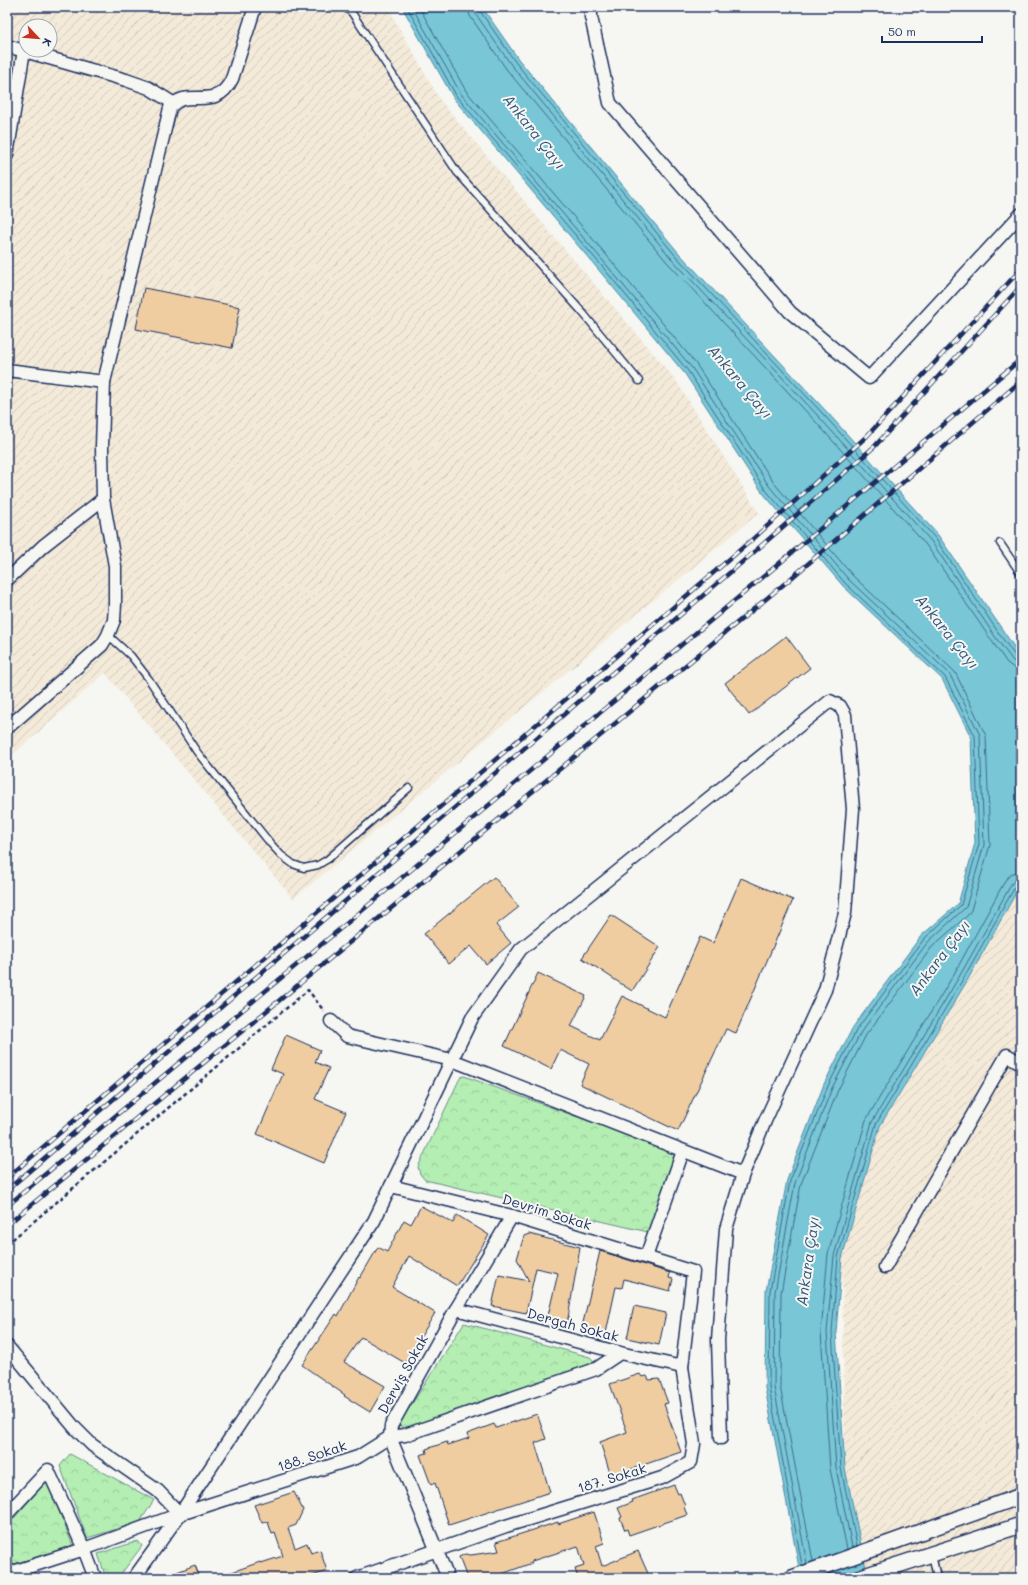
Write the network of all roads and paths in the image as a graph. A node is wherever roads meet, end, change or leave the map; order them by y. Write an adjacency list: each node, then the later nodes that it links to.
1 (255, 7): 8 (street)
2 (345, 7): 12 (lane)
3 (591, 7): 10 (street)
4 (7, 46): 5 (street)
5 (18, 49)
6 (23, 58): 9 (street)
7 (51, 58): 8 (street)
8 (173, 103): 13 (street)
9 (7, 155)
10 (1021, 214)
11 (7, 370): 13 (street)
12 (639, 381)
13 (104, 382): 14 (street)
14 (103, 498): 17 (street); 18 (street)
15 (1000, 543): 16 (lane)
16 (1021, 574)
17 (7, 580)
18 (108, 635): 19 (street); 20 (lane)
19 (7, 728)
20 (409, 788)
21 (331, 1021): 22 (street); 28 (path)
22 (452, 1060): 24 (street); 25 (street); 26 (street)
23 (1021, 1063): 30 (street)
24 (683, 1151): 25 (street); 29 (street)
25 (743, 1174): 37 (street)
26 (391, 1186): 27 (street, Devrim Sokak); 40 (street)
27 (512, 1216): 29 (street, Devrim Sokak); 32 (street, Derviş Sokak)
28 (7, 1244)
29 (646, 1257): 31 (street, Devrim Sokak)
30 (885, 1267)
31 (693, 1272): 35 (street, 187. Sokak)
32 (456, 1309): 34 (street, Dergah Sokak); 36 (street, Derviş Sokak)
33 (7, 1346): 40 (street)
34 (620, 1353): 35 (street, Dergah Sokak); 36 (street, 188. Sokak)
35 (682, 1367): 43 (street, 187. Sokak)
36 (390, 1437): 40 (street, 188. Sokak); 43 (street, Derviş Sokak)
37 (721, 1438)
38 (1021, 1496): 50 (street)
39 (7, 1514): 42 (street)
40 (180, 1514): 42 (street, 188. Sokak); 47 (street)
41 (1021, 1525): 44 (street)
42 (84, 1549): 45 (street, 188. Sokak); 46 (street)
43 (437, 1550): 48 (street, 187. Sokak); 49 (street, Derviş Sokak)
44 (932, 1554): 51 (street); 52 (lane)
45 (7, 1574)
46 (95, 1578)
47 (134, 1578)
48 (357, 1578)
49 (448, 1578)
50 (792, 1578)
51 (858, 1578)
52 (937, 1578)

